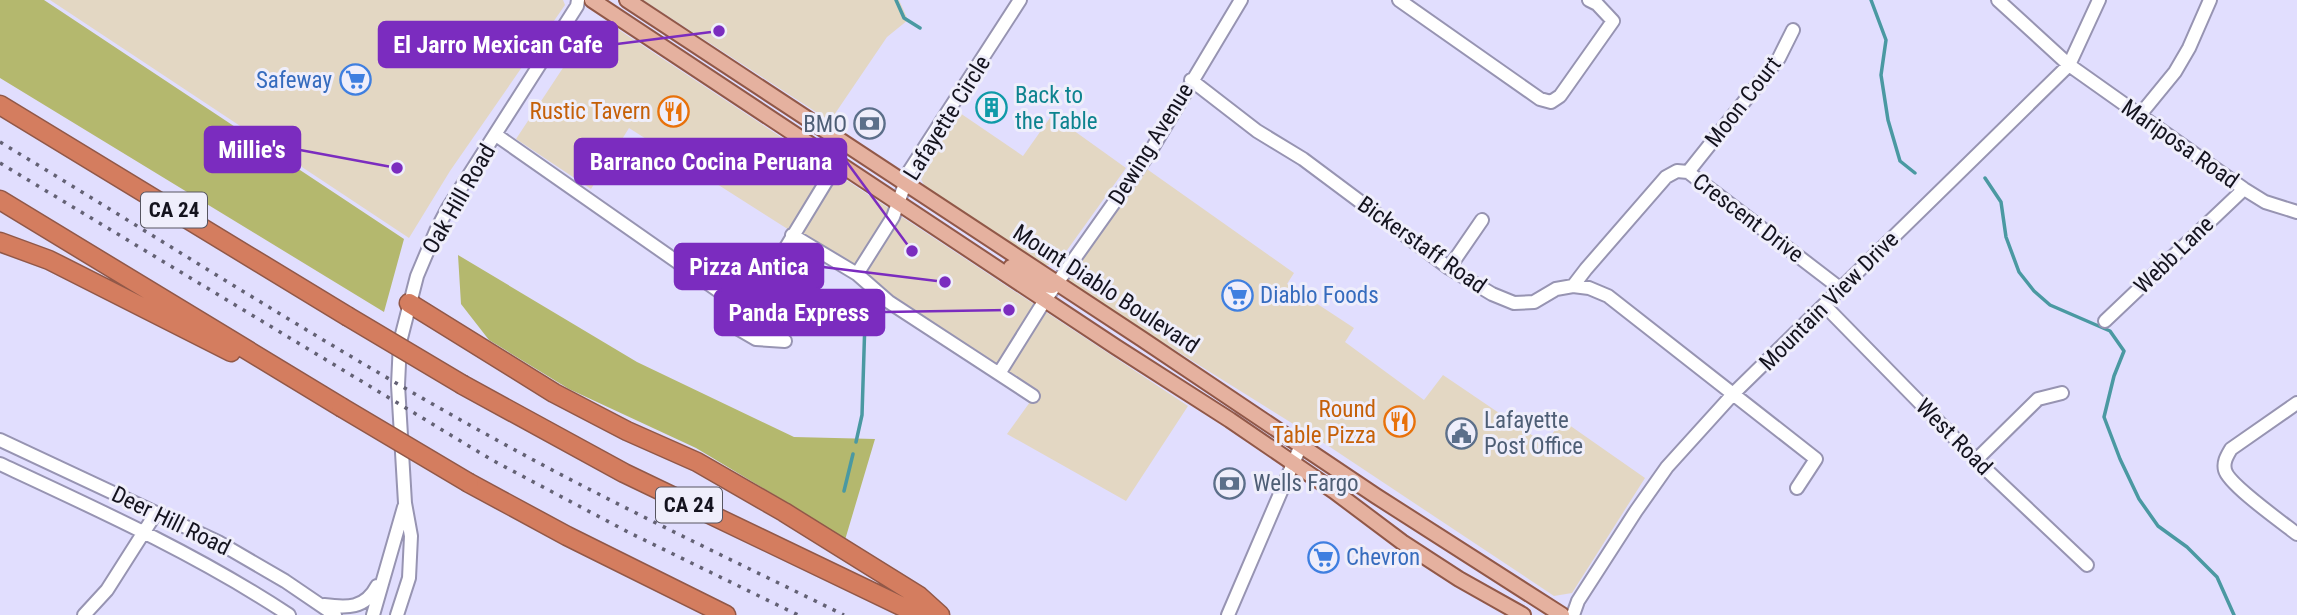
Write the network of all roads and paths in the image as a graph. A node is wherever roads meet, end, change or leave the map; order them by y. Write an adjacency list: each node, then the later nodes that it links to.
1 (578, 0): 16 (street, Oak Hill Road)
2 (592, 0): 17 (main road, Mount Diablo Boulevard)
3 (627, 0): 19 (main road, Mount Diablo Boulevard)
4 (1020, 0): 19 (street, Lafayette Circle)
5 (1241, 0): 13 (street, Dewing Avenue)
6 (1399, 0): 7 (street)
7 (1589, 0)
8 (1998, 0): 12 (street, Mariposa Road)
9 (2099, 0): 12 (street, Mountain View Drive)
10 (2210, 0): 15 (street)
11 (1793, 30): 18 (street, Moon Court)
12 (2068, 65): 15 (street, Mariposa Road); 32 (street, Mountain View Drive)
13 (1191, 80): 28 (street, Bickerstaff Road); 30 (street, Dewing Avenue)
14 (0, 105): 65 (highway, CA 24, bridge)
15 (2140, 116): 20 (street, Mariposa Road)
16 (496, 135): 34 (street, Oak Hill Road); 36 (street)
17 (838, 162): 22 (main road, Mount Diablo Boulevard); 25 (street)
18 (1688, 172): 31 (street, Crescent Drive); 32 (street, Crescent Drive)
19 (906, 184): 22 (street, Lafayette Circle); 30 (main road, Mount Diablo Boulevard)
20 (2244, 189): 23 (street, Mariposa Road); 38 (street, Webb Lane)
21 (0, 200): 45 (highway)
22 (899, 202): 27 (main road, Mount Diablo Boulevard); 29 (street, Lafayette Circle)
23 (2297, 212)
24 (1482, 220): 28 (street)
25 (792, 235): 29 (street); 36 (street)
26 (0, 242): 45 (highway)
27 (991, 264): 30 (main road); 33 (main road, Mount Diablo Boulevard)
28 (1448, 268): 31 (street, Bickerstaff Road)
29 (857, 274): 40 (street)
30 (1057, 284): 33 (street, Dewing Avenue); 37 (main road, Mount Diablo Boulevard)
31 (1573, 286): 41 (street)
32 (1841, 289): 35 (street, Mountain View Drive)
33 (1045, 300): 37 (main road); 40 (street, Dewing Avenue); 50 (main road, Mount Diablo Boulevard)
34 (409, 303): 52 (street, Oak Hill Road); 66 (highway)
35 (1825, 306): 41 (street, Mountain View Drive); 48 (street, West Road)
36 (746, 310): 39 (street)
37 (1107, 316): 47 (main road, Mount Diablo Boulevard)
38 (2105, 321)
39 (785, 341)
40 (1000, 372): 43 (street)
41 (1734, 393): 51 (street); 70 (street, Mountain View Drive)
42 (2062, 393): 48 (street)
43 (1033, 396)
44 (2297, 403): 55 (street)
45 (341, 407): 64 (highway, bridge)
46 (0, 440): 53 (street, Deer Hill Road)
47 (1301, 444): 50 (street); 69 (main road, Mount Diablo Boulevard)
48 (1976, 460): 57 (street, West Road)
49 (0, 464): 54 (street, Deer Hill Road)
50 (1292, 464): 67 (street); 68 (main road, Mount Diablo Boulevard)
51 (1797, 488)
52 (405, 503): 56 (street, Oak Hill Road); 63 (street, Oak Hill Road)
53 (156, 513): 54 (street); 58 (street, Deer Hill Road)
54 (144, 531): 59 (street); 60 (street, Deer Hill Road)
55 (2297, 534)
56 (391, 558): 58 (street); 62 (street, Oak Hill Road)
57 (2087, 565)
58 (321, 605): 61 (street, Deer Hill Road)
59 (84, 615)
60 (289, 615)
61 (335, 615)
62 (373, 615)
63 (397, 615)
64 (726, 615)
65 (920, 615)
66 (940, 615)
67 (1228, 615)
68 (1523, 615)
69 (1562, 615)
70 (1573, 615)

